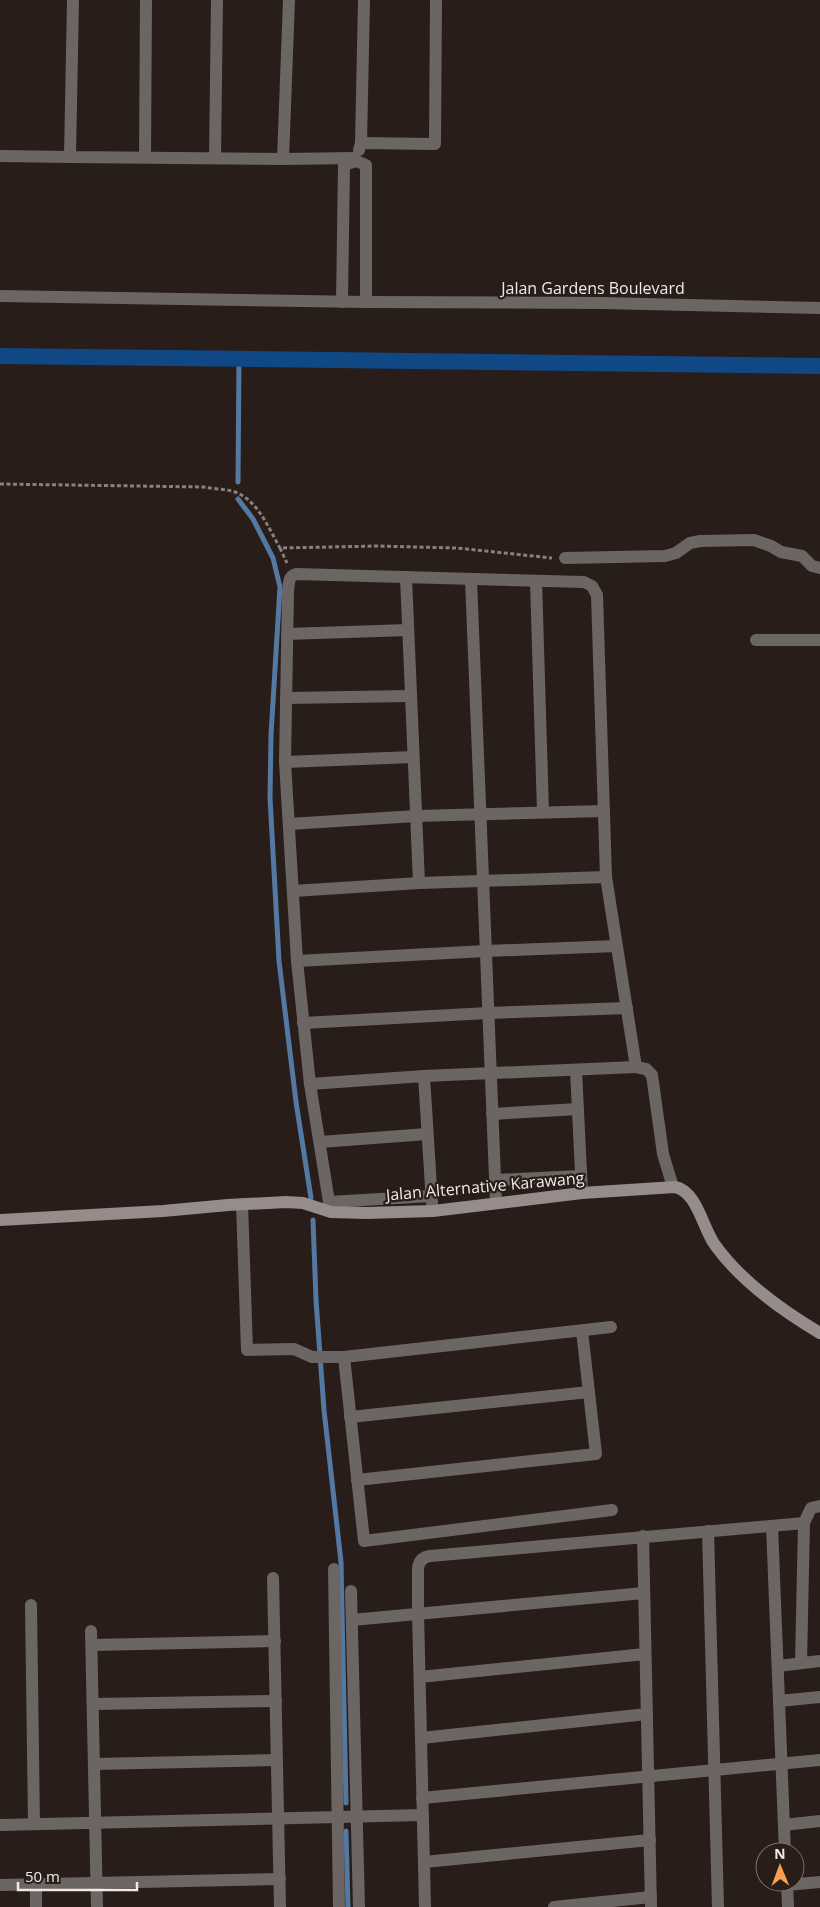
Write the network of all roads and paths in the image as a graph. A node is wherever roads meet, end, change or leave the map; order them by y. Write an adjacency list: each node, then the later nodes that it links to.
1 (73, 0): 9 (street)
2 (146, 0): 10 (street)
3 (217, 0): 11 (street)
4 (289, 0): 12 (street)
5 (364, 0): 7 (street)
6 (436, 0): 7 (street)
7 (361, 143): 13 (street)
8 (0, 156): 9 (street)
9 (70, 156): 10 (street)
10 (145, 157): 11 (street)
11 (215, 158): 12 (street)
12 (283, 159): 13 (street)
13 (355, 160): 15 (street); 16 (street)
14 (0, 296): 15 (street, Jalan Gardens Boulevard)
15 (342, 302): 16 (street, Jalan Gardens Boulevard)
16 (366, 302): 17 (street, Jalan Gardens Boulevard)
17 (820, 308)
18 (0, 484): 19 (path)
19 (566, 558): 20 (street)
20 (820, 568)
21 (406, 578): 22 (street); 24 (street); 25 (street)
22 (471, 580): 23 (street); 34 (street)
23 (536, 581): 32 (street); 33 (street)
24 (408, 630): 25 (street); 28 (street)
25 (287, 634): 29 (street)
26 (756, 640): 27 (street)
27 (820, 640)
28 (411, 696): 29 (street); 30 (street)
29 (286, 698): 31 (street)
30 (413, 757): 31 (street); 35 (street)
31 (284, 762): 36 (street)
32 (604, 810): 33 (street); 37 (street)
33 (543, 812): 34 (street)
34 (480, 814): 35 (street); 38 (street)
35 (416, 816): 36 (street); 39 (street)
36 (289, 824): 40 (street)
37 (606, 877): 38 (street); 41 (street)
38 (483, 881): 39 (street); 42 (street)
39 (419, 883): 40 (street)
40 (292, 891): 43 (street)
41 (617, 946): 42 (street); 44 (street)
42 (486, 951): 43 (street); 45 (street)
43 (297, 961): 46 (street)
44 (627, 1008): 45 (street); 47 (street)
45 (488, 1012): 46 (street); 49 (street)
46 (303, 1023): 51 (street)
47 (636, 1067): 48 (street); 58 (street)
48 (576, 1070): 49 (street); 52 (street)
49 (490, 1073): 50 (street); 53 (street)
50 (424, 1076): 51 (street); 54 (street)
51 (310, 1084): 55 (street)
52 (578, 1109): 53 (street); 56 (street)
53 (492, 1114): 57 (street)
54 (427, 1134): 55 (street); 60 (street)
55 (320, 1142): 60 (street)
56 (582, 1176): 57 (street); 59 (street)
57 (495, 1180): 61 (street)
58 (673, 1187): 59 (street, Jalan Alternative Karawang); 67 (street)
59 (582, 1193): 61 (street, Jalan Alternative Karawang)
60 (432, 1196): 63 (street)
61 (496, 1203): 63 (street, Jalan Alternative Karawang)
62 (242, 1204): 63 (street, Jalan Alternative Karawang); 64 (street, Jalan Alternative Karawang); 68 (street)
63 (432, 1211)
64 (0, 1220)
65 (611, 1327): 66 (street)
66 (582, 1330): 68 (street); 69 (street)
67 (820, 1333)
68 (344, 1357): 70 (street)
69 (589, 1392): 70 (street); 71 (street)
70 (350, 1417): 71 (street)
71 (357, 1480): 73 (street)
72 (820, 1506): 74 (street)
73 (612, 1510)
74 (804, 1523): 75 (street); 90 (street)
75 (772, 1526): 76 (street); 91 (street)
76 (708, 1531): 77 (street); 103 (street)
77 (643, 1536): 81 (street); 83 (street)
78 (334, 1568): 108 (street)
79 (273, 1578): 86 (street)
80 (351, 1591): 84 (street)
81 (644, 1593): 83 (street); 88 (street)
82 (31, 1605): 112 (street)
83 (418, 1613): 84 (street); 92 (street)
84 (352, 1620): 107 (street)
85 (91, 1631): 87 (street)
86 (275, 1641): 87 (street); 94 (street)
87 (92, 1645): 96 (street)
88 (645, 1654): 92 (street); 97 (street)
89 (820, 1662): 90 (street)
90 (801, 1663): 91 (street)
91 (778, 1666): 95 (street)
92 (420, 1677): 98 (street)
93 (820, 1697): 95 (street)
94 (276, 1701): 96 (street); 99 (street)
95 (780, 1701): 101 (street)
96 (93, 1704): 102 (street)
97 (647, 1714): 98 (street); 104 (street)
98 (421, 1738): 105 (street)
99 (277, 1760): 102 (street); 109 (street)
100 (820, 1760): 101 (street)
101 (782, 1763): 103 (street); 114 (street)
102 (94, 1764): 111 (street)
103 (715, 1770): 104 (street); 133 (street)
104 (648, 1776): 105 (street); 115 (street)
105 (422, 1798): 106 (street)
106 (423, 1815): 107 (street); 117 (street)
107 (357, 1816): 108 (street); 130 (street)
108 (337, 1817): 109 (street); 129 (street)
109 (278, 1818): 111 (street); 118 (street)
110 (820, 1821): 114 (street)
111 (95, 1823): 112 (street); 121 (street)
112 (34, 1824): 113 (street)
113 (0, 1825)
114 (784, 1825): 116 (street)
115 (650, 1840): 117 (street); 125 (street)
116 (785, 1842)
117 (424, 1862): 131 (street)
118 (280, 1879): 121 (street); 128 (street)
119 (805, 1882): 120 (street)
120 (820, 1882)
121 (97, 1883): 122 (street); 127 (street)
122 (36, 1884): 123 (street); 126 (street)
123 (0, 1885)
124 (787, 1892): 134 (street)
125 (651, 1902): 132 (street)
126 (36, 1907)
127 (97, 1907)
128 (280, 1907)
129 (339, 1907)
130 (359, 1907)
131 (425, 1907)
132 (554, 1907)
133 (718, 1907)
134 (788, 1907)

